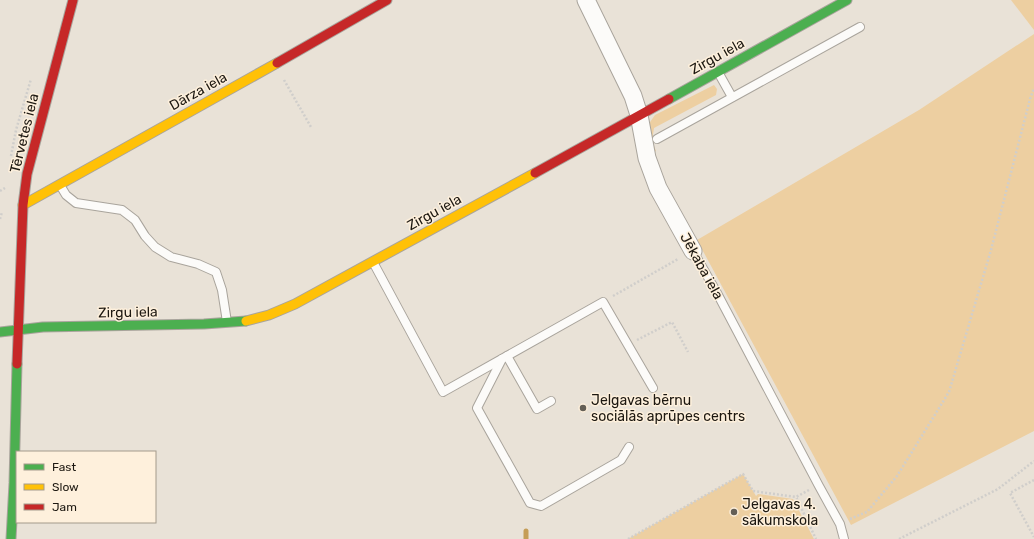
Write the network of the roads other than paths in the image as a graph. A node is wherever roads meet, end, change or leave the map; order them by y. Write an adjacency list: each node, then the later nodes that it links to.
1 (73, 0): 11 (street, Tērvetes iela)
2 (387, 0): 10 (street, Dārza iela)
3 (586, 0): 8 (street, Jēkaba iela)
4 (846, 0): 6 (street, Zirgu iela)
5 (860, 27): 7 (lane)
6 (718, 71): 7 (lane); 8 (street, Zirgu iela)
7 (732, 97): 9 (lane)
8 (639, 115): 12 (street, Jēkaba iela); 13 (street, Zirgu iela)
9 (657, 139)
10 (60, 184): 11 (street, Dārza iela); 14 (lane)
11 (23, 205): 15 (street, Tērvetes iela)
12 (693, 251): 22 (lane, Jēkaba iela)
13 (373, 262): 14 (street, Zirgu iela); 17 (lane)
14 (227, 323): 15 (street, Zirgu iela)
15 (18, 330): 16 (street, Zirgu iela); 21 (street, Tērvetes iela)
16 (0, 332)
17 (505, 358): 18 (lane); 19 (lane); 20 (lane)
18 (653, 388)
19 (551, 401)
20 (629, 447)
21 (11, 539)
22 (844, 539)

